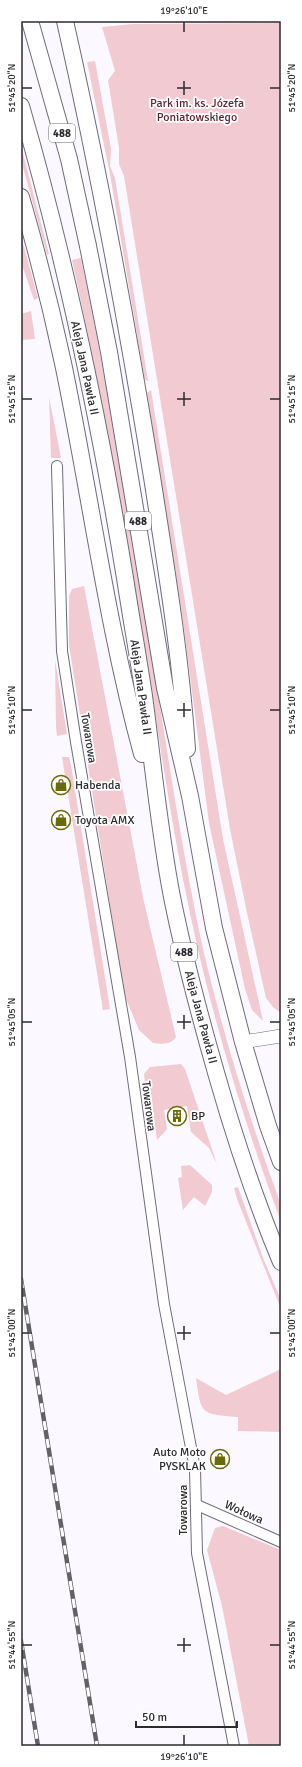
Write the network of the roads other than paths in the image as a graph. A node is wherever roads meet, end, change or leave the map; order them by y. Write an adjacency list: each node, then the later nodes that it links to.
1 (30, 21): 6 (main road, Aleja Jana Pawła II / 488, bridge)
2 (65, 21): 6 (main road)
3 (21, 106): 7 (main road, Aleja Jana Pawła II / 488)
4 (21, 197): 7 (main road)
5 (57, 466): 12 (street, Towarowa)
6 (190, 796): 9 (main road, Aleja Jana Pawła II / 488)
7 (156, 802): 11 (main road, Aleja Jana Pawła II / 488)
8 (281, 1036): 9 (street)
9 (243, 1042): 10 (main road, Aleja Jana Pawła II / 488)
10 (281, 1162)
11 (281, 1262)
12 (197, 1505): 13 (street, Wołowa); 14 (street, Towarowa)
13 (281, 1542)
14 (234, 1746)

